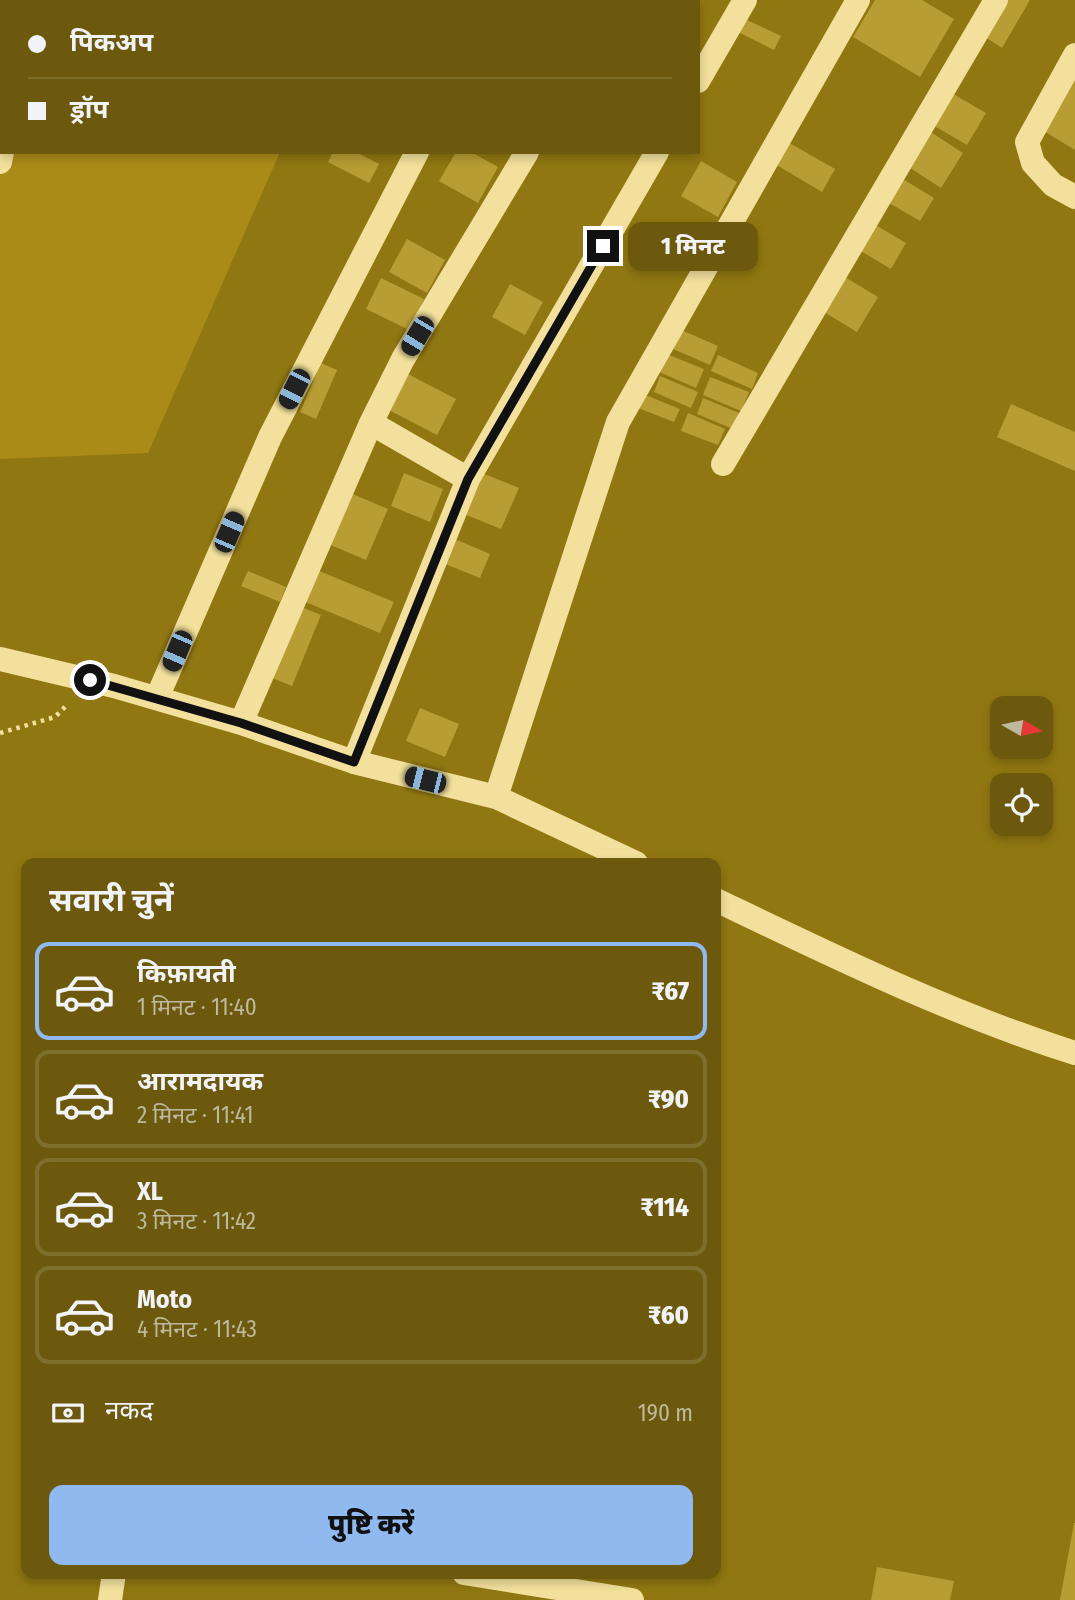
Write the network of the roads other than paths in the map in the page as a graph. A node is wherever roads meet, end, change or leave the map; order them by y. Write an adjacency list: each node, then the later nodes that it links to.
1 (745, 0): 5 (street)
2 (858, 0): 17 (street)
3 (996, 0): 11 (street)
4 (1075, 55): 9 (street)
5 (700, 78)
6 (416, 154): 14 (street)
7 (526, 154): 10 (street)
8 (656, 154): 12 (street)
9 (1075, 197)
10 (371, 423): 12 (street); 15 (street)
11 (723, 464)
12 (468, 479): 16 (street)
13 (0, 659): 14 (street)
14 (157, 698): 15 (street)
15 (241, 723): 16 (street)
16 (354, 762): 17 (street)
17 (496, 797): 18 (street)
18 (625, 858)
19 (721, 902): 20 (street)
20 (1075, 1053)
21 (113, 1579): 23 (street)
22 (501, 1579): 24 (street)
23 (110, 1600)
24 (632, 1600)

